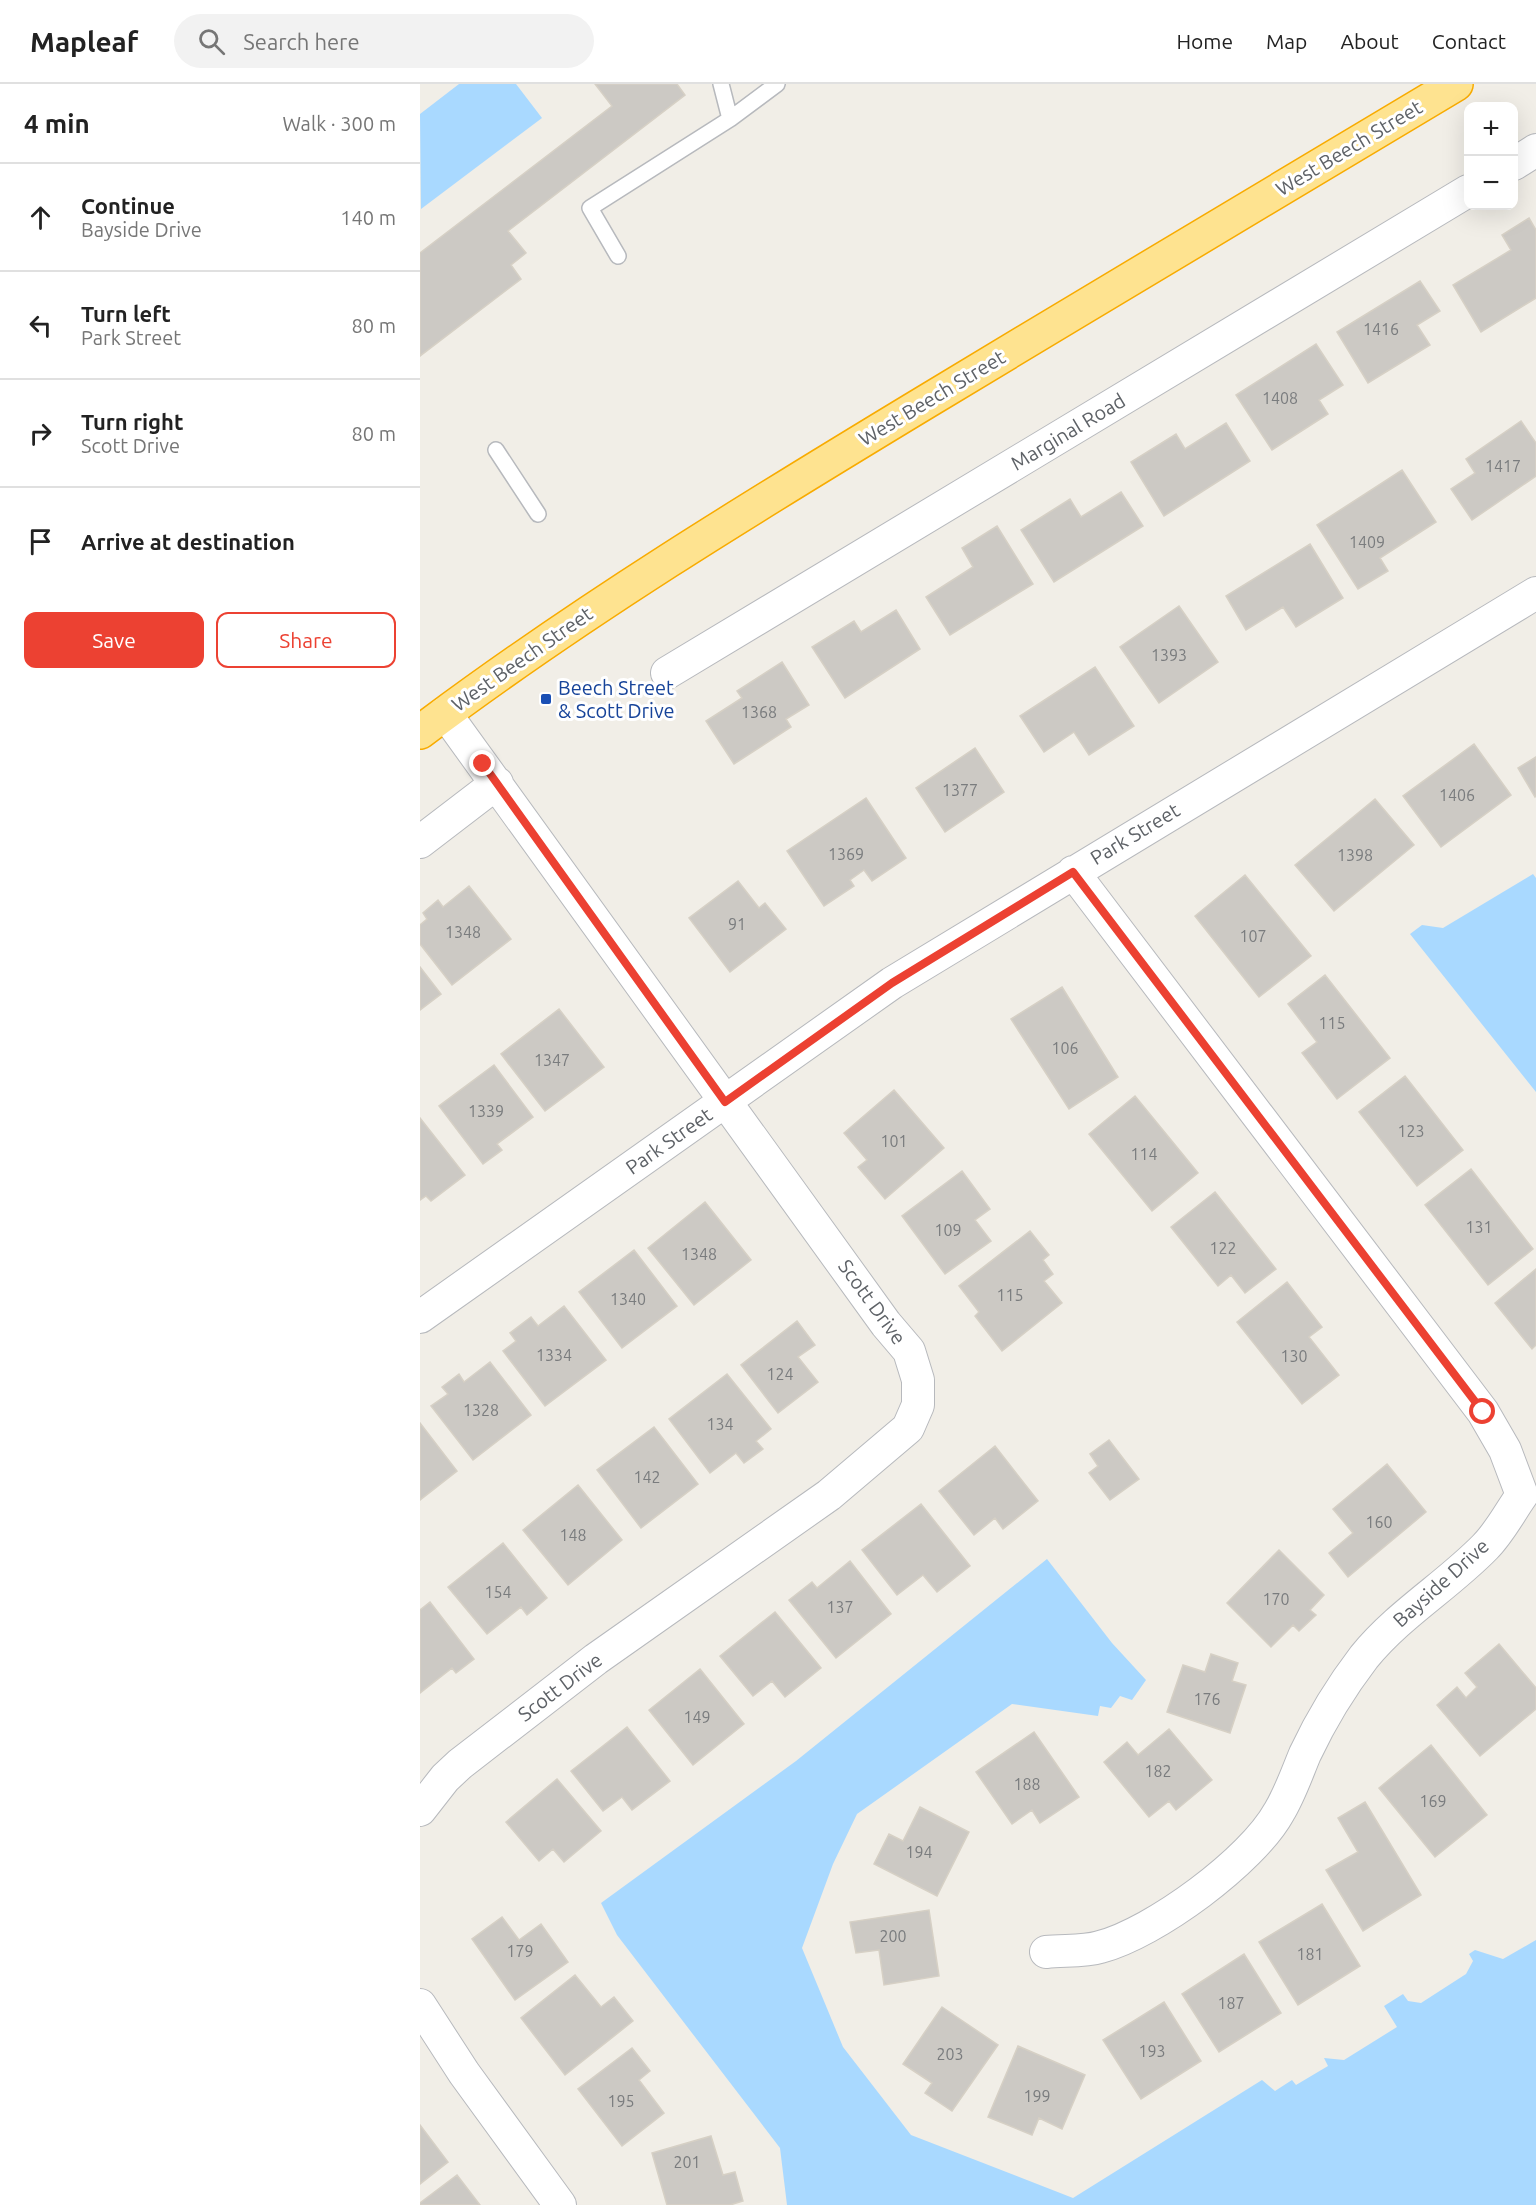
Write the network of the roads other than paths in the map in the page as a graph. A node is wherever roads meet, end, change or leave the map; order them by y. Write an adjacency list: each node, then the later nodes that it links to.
1 (721, 84): 4 (lane)
2 (777, 84): 4 (lane)
3 (1456, 84): 13 (highway, West Beech Street)
4 (730, 119): 8 (lane)
5 (1536, 150): 6 (street)
6 (1518, 161)
7 (1464, 193): 12 (street, Marginal Road)
8 (618, 256)
9 (496, 450): 10 (lane)
10 (538, 514)
11 (1536, 593): 16 (street, Park Street)
12 (667, 673)
13 (433, 722): 14 (street, Scott Drive)
14 (497, 783): 15 (street); 17 (street, Scott Drive)
15 (420, 842)
16 (1073, 872): 17 (street, Park Street); 20 (street, Bayside Drive)
17 (725, 1102): 18 (street, Park Street); 19 (street, Scott Drive)
18 (420, 1317)
19 (420, 1810)
20 (1046, 1952)
21 (420, 2005): 22 (street)
22 (560, 2205)

